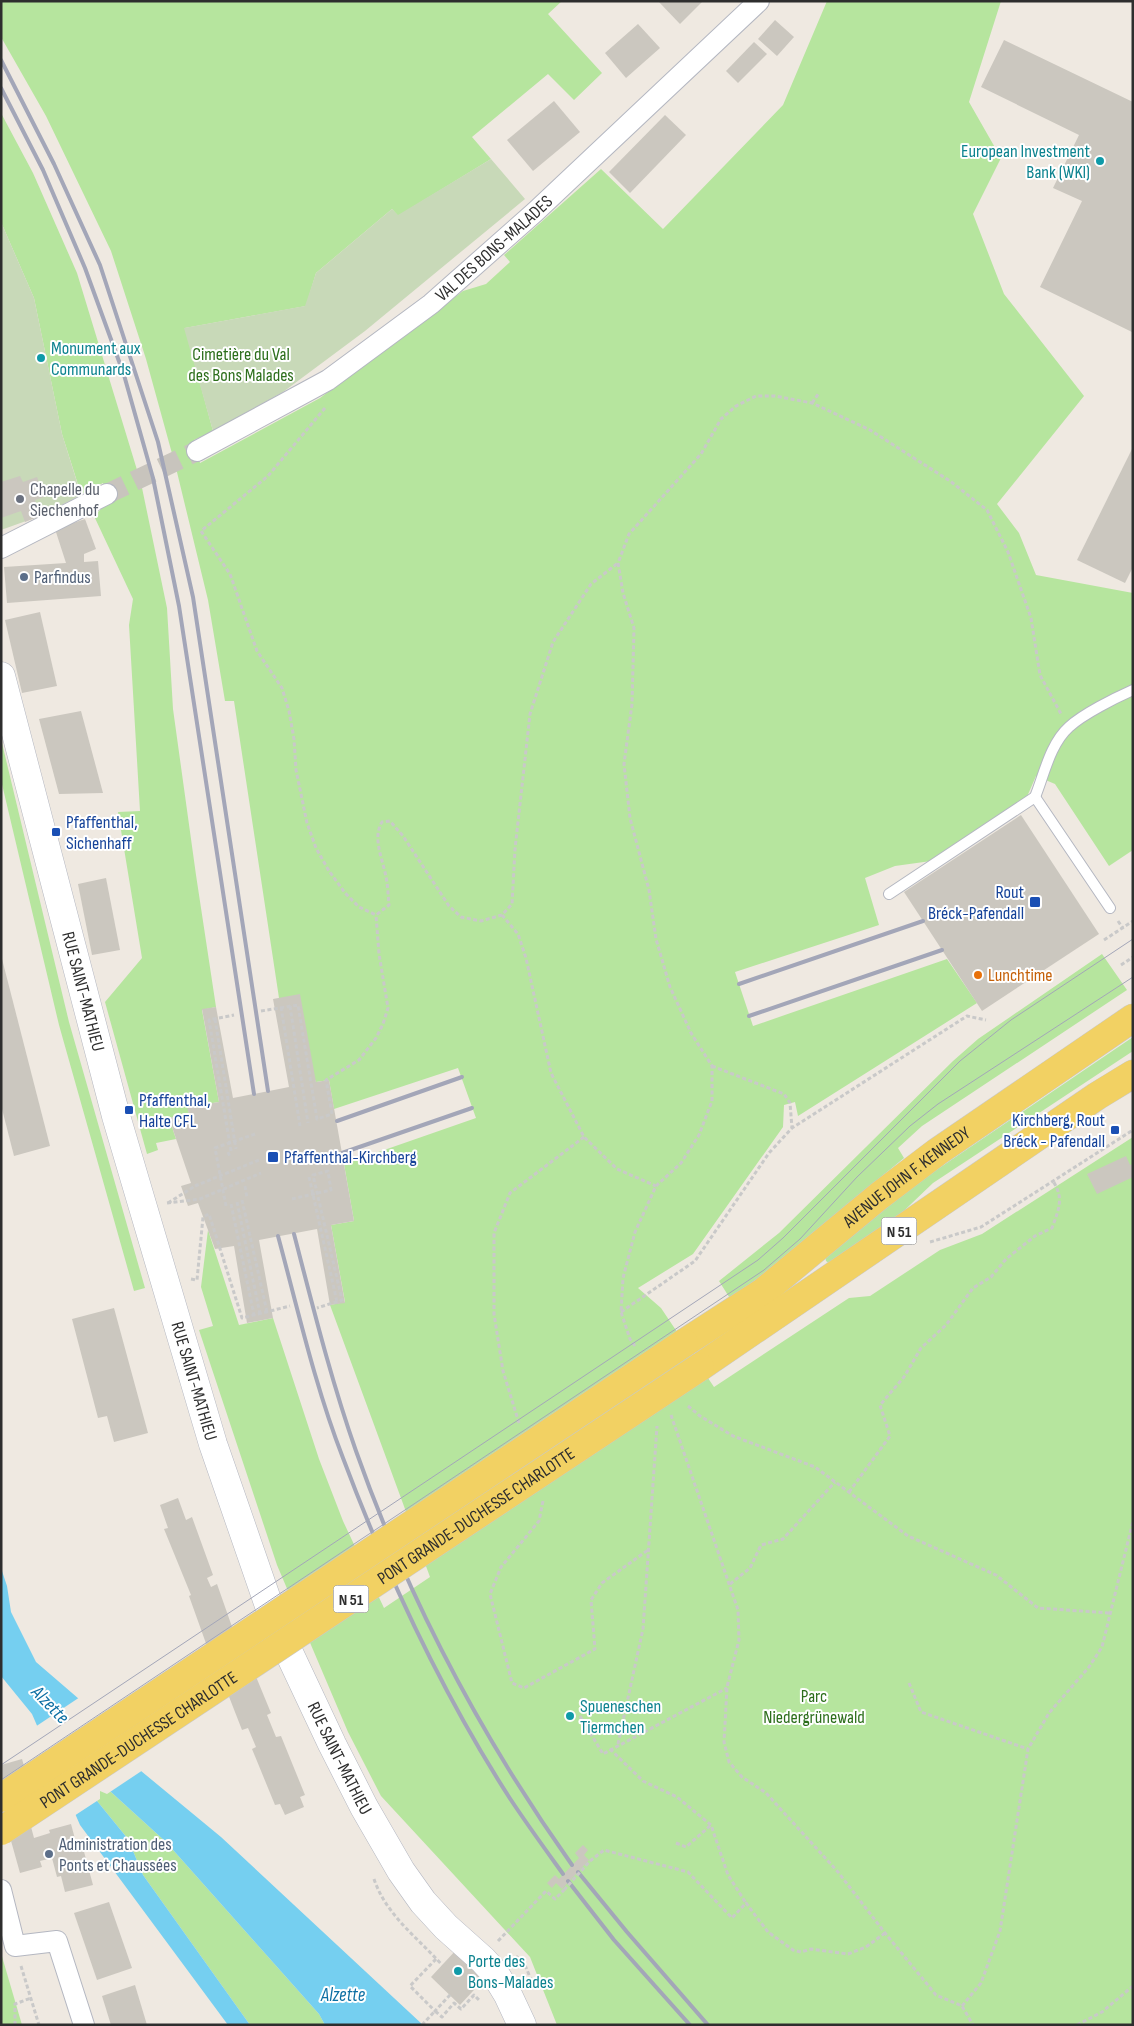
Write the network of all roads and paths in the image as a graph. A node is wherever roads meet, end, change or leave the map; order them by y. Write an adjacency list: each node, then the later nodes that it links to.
1 (759, 1): 2 (street, VAL DES BONS-MALADES)
2 (328, 380): 5 (street, VAL DES BONS-MALADES); 15 (path)
3 (819, 392): 4 (path)
4 (812, 403): 8 (path); 11 (path)
5 (197, 451)
6 (107, 494): 7 (street)
7 (1, 548)
8 (618, 563): 16 (path); 28 (path)
9 (1, 676): 99 (main road, RUE SAINT-MATHIEU)
10 (1133, 690): 11 (lane)
11 (1068, 727): 12 (lane)
12 (1035, 797): 13 (lane); 14 (lane)
13 (889, 894)
14 (1110, 908)
15 (376, 915): 16 (path); 21 (path)
16 (502, 915): 35 (path)
17 (1133, 921): 18 (path)
18 (1104, 940)
19 (1133, 957): 20 (path)
20 (1121, 965)
21 (290, 1006): 22 (path); 30 (path)
22 (281, 1007): 23 (path); 31 (path)
23 (261, 1010)
24 (234, 1015): 26 (path)
25 (1133, 1018): 60 (main road, AVENUE JOHN F. KENNEDY / N 51)
26 (215, 1019): 36 (path); 37 (path)
27 (986, 1020): 32 (path)
28 (712, 1066): 32 (path); 45 (path)
29 (1133, 1074): 61 (main road, AVENUE JOHN F. KENNEDY / N 51)
30 (308, 1123)
31 (300, 1126)
32 (792, 1128): 45 (path)
33 (1133, 1130): 42 (path)
34 (255, 1134): 40 (path)
35 (584, 1137): 45 (path); 65 (path)
36 (236, 1149)
37 (230, 1157)
38 (259, 1160): 43 (path)
39 (261, 1173): 48 (path)
40 (220, 1175): 43 (path); 46 (path)
41 (308, 1177): 54 (path)
42 (1052, 1181): 52 (path); 67 (path)
43 (195, 1186): 48 (path)
44 (245, 1186): 57 (path)
45 (656, 1186)
46 (223, 1189): 48 (path); 51 (path)
47 (292, 1199): 54 (path)
48 (200, 1200)
49 (237, 1202): 58 (path)
50 (231, 1204): 59 (path)
51 (226, 1206)
52 (925, 1244)
53 (190, 1279): 59 (path)
54 (337, 1302): 56 (path)
55 (290, 1306): 57 (path)
56 (317, 1308)
57 (267, 1312): 58 (path)
58 (260, 1314): 59 (path)
59 (254, 1315)
60 (684, 1343): 79 (main road, PONT GRANDE-DUCHESSE CHARLOTTE / N 51, bridge)
61 (700, 1367): 81 (main road, PONT GRANDE-DUCHESSE CHARLOTTE / N 51, bridge)
62 (686, 1405): 66 (path)
63 (670, 1411): 71 (path)
64 (657, 1423): 70 (path)
65 (521, 1428)
66 (835, 1482): 67 (path); 71 (path)
67 (848, 1492): 72 (path)
68 (541, 1493): 70 (path)
69 (1133, 1521): 72 (path)
70 (648, 1550): 76 (path)
71 (730, 1584): 74 (path)
72 (1110, 1613): 77 (path)
73 (909, 1683): 77 (path)
74 (727, 1687): 76 (path); 85 (path)
75 (580, 1716): 78 (path)
76 (618, 1744): 78 (path)
77 (1028, 1749): 93 (path)
78 (610, 1750): 80 (path)
79 (1, 1798)
80 (712, 1825): 82 (path); 84 (path)
81 (1, 1831)
82 (676, 1844)
83 (1, 1890): 86 (street)
84 (746, 1903): 85 (path); 87 (path, bridge)
85 (885, 1933): 93 (path)
86 (15, 1946): 91 (path); 97 (street)
87 (503, 1946)
88 (436, 1958): 94 (path)
89 (1133, 1986): 101 (path)
90 (450, 1995): 94 (path)
91 (31, 1998): 95 (path); 96 (path)
92 (480, 2001): 94 (path)
93 (962, 2006): 100 (path)
94 (436, 2011): 98 (path)
95 (15, 2025)
96 (39, 2025)
97 (84, 2025)
98 (422, 2025)
99 (522, 2025)
100 (974, 2025)
101 (1077, 2025)

